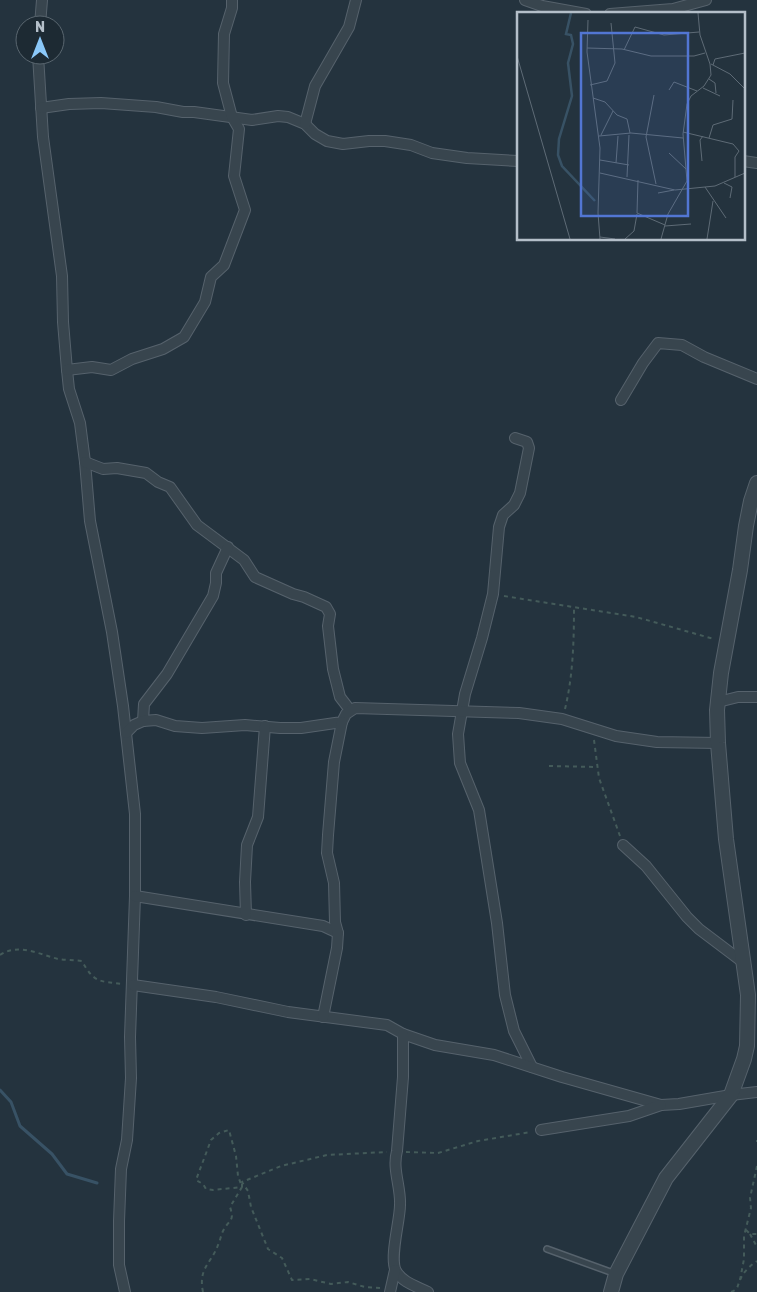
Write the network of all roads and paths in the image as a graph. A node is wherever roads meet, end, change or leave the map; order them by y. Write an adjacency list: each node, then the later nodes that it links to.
1 (42, 0): 8 (street)
2 (232, 0): 11 (street)
3 (356, 0): 12 (street)
4 (525, 0): 6 (street)
5 (706, 0): 7 (street)
6 (575, 12)
7 (635, 12)
8 (41, 15)
9 (39, 65): 10 (street)
10 (41, 108): 11 (street); 16 (street)
11 (232, 117): 12 (street); 16 (street)
12 (305, 124): 13 (street)
13 (517, 161)
14 (744, 161): 15 (street)
15 (757, 163)
16 (67, 370): 20 (street)
17 (757, 378): 18 (street)
18 (621, 400)
19 (515, 438): 23 (street)
20 (85, 462): 22 (street); 35 (street)
21 (757, 482): 25 (street)
22 (228, 548): 28 (street); 31 (street)
23 (492, 594): 24 (path); 29 (street)
24 (574, 606): 25 (path); 30 (path)
25 (726, 642): 27 (street)
26 (757, 697): 27 (street)
27 (718, 702): 36 (street)
28 (350, 710): 29 (street); 32 (street)
29 (463, 711): 30 (street); 48 (street)
30 (563, 719): 34 (street)
31 (143, 721): 33 (street); 35 (street)
32 (342, 722): 33 (street); 42 (street)
33 (264, 726): 41 (street)
34 (593, 729): 36 (street); 38 (path)
35 (126, 733): 40 (street)
36 (718, 743): 44 (street)
37 (549, 766): 38 (path)
38 (598, 767): 39 (path)
39 (623, 845): 44 (street)
40 (135, 896): 41 (street); 45 (street)
41 (246, 915): 42 (street)
42 (338, 932): 46 (street)
43 (0, 955): 45 (path)
44 (744, 963): 50 (street)
45 (133, 985): 46 (street); 67 (street)
46 (323, 1018): 47 (street)
47 (403, 1034): 48 (street); 53 (street)
48 (532, 1067): 51 (street)
49 (757, 1092): 50 (street)
50 (731, 1095): 51 (street); 64 (street)
51 (661, 1105): 52 (street)
52 (541, 1130): 53 (path)
53 (397, 1151): 55 (path); 63 (street)
54 (757, 1166): 57 (path)
55 (242, 1182): 56 (path); 66 (path)
56 (242, 1187): 56 (path); 68 (path)
57 (746, 1230): 58 (path); 65 (path)
58 (750, 1234): 59 (path); 60 (path)
59 (757, 1234)
60 (757, 1247)
61 (547, 1249): 64 (lane)
62 (757, 1261): 65 (path)
63 (395, 1270): 66 (street); 69 (street)
64 (616, 1274): 70 (street)
65 (740, 1280): 71 (path)
66 (391, 1289)
67 (125, 1292)
68 (203, 1292)
69 (428, 1292)
70 (611, 1292)
71 (731, 1292)

